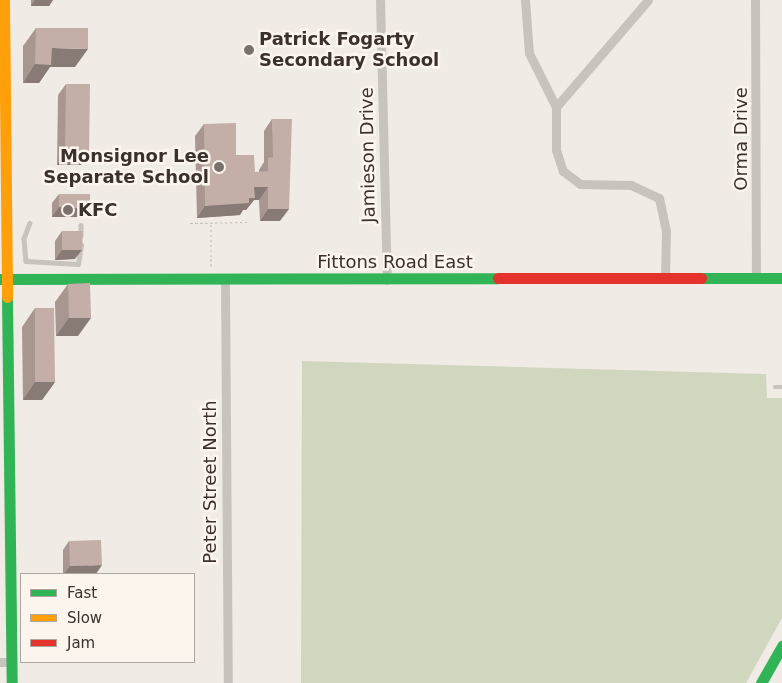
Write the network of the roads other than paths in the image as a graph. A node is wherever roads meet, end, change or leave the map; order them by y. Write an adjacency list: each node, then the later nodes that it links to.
1 (4, 0): 12 (street)
2 (380, 0): 14 (street, Jamieson Drive)
3 (526, 0): 6 (street)
4 (648, 0): 6 (street)
5 (755, 0): 9 (street, Orma Drive)
6 (556, 107): 10 (street)
7 (30, 223): 8 (lane)
8 (80, 225)
9 (756, 277): 10 (street, Fittons Road East); 11 (street, Fittons Road East)
10 (665, 278): 14 (street, Fittons Road East)
11 (782, 278)
12 (4, 279): 13 (street, Fittons Road East); 18 (street)
13 (225, 280): 14 (street, Fittons Road East); 21 (street, Peter Street North)
14 (387, 280)
15 (775, 387): 16 (lane)
16 (782, 388)
17 (781, 648): 19 (street)
18 (6, 662): 20 (street)
19 (767, 677): 22 (street)
20 (12, 683)
21 (228, 683)
22 (761, 683)

